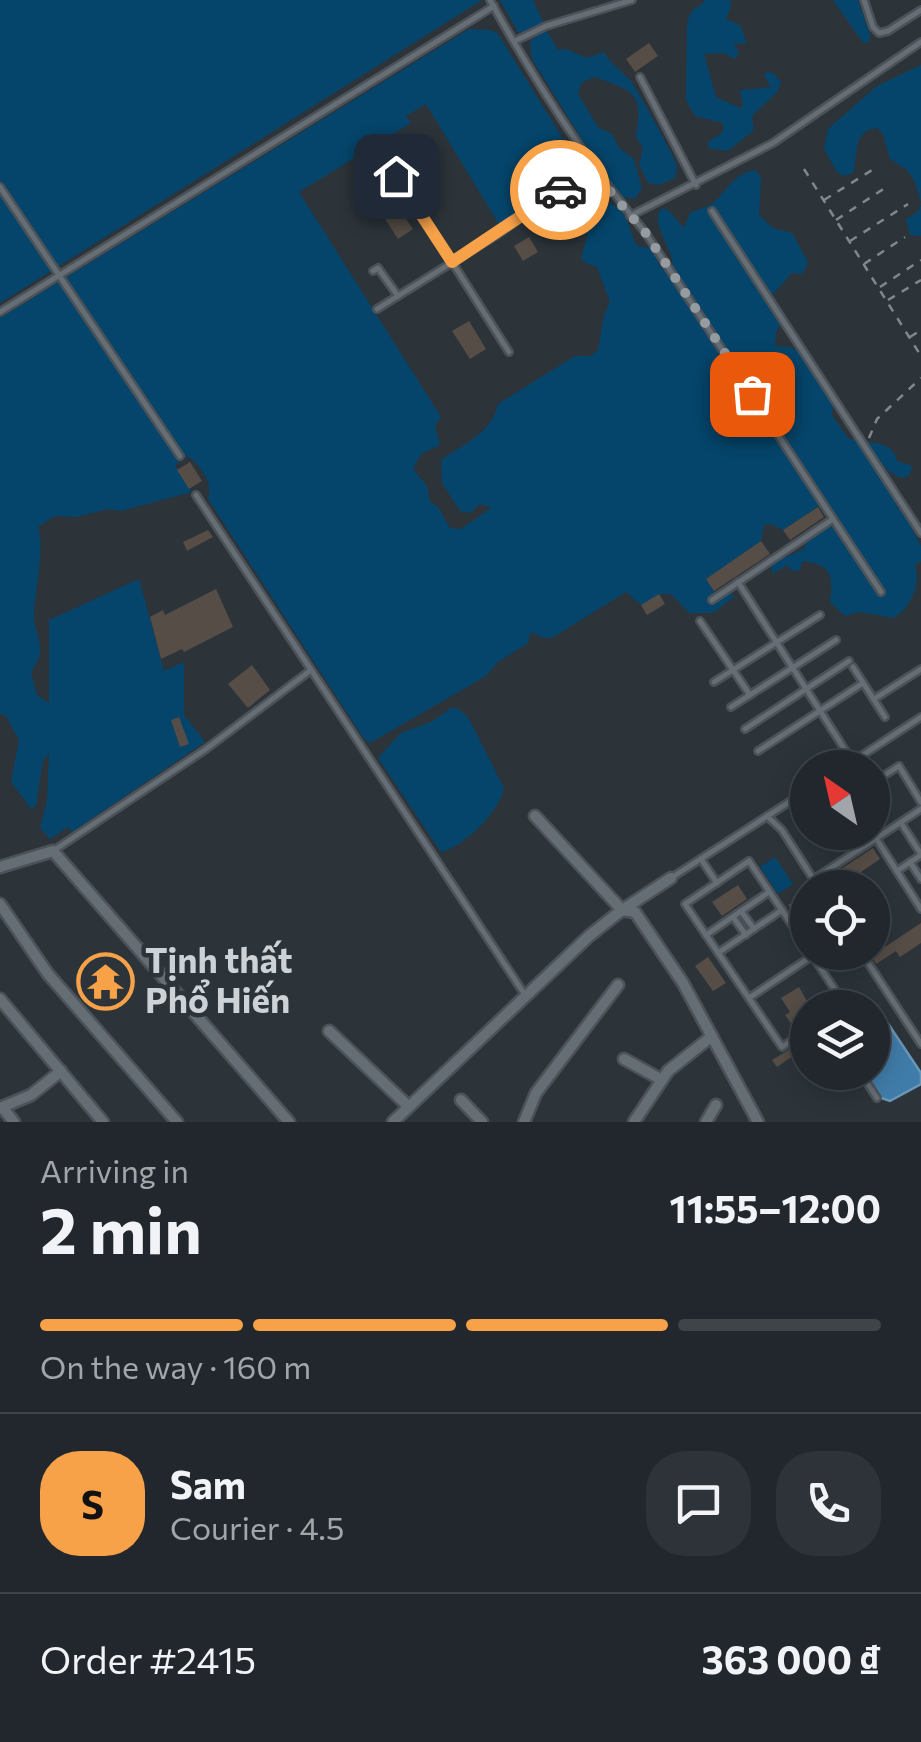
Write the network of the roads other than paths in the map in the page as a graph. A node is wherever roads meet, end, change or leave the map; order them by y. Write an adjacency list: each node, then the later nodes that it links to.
1 (632, 0): 5 (lane)
2 (864, 0): 4 (lane)
3 (492, 3): 5 (lane); 16 (lane)
4 (921, 10)
5 (516, 41): 8 (lane)
6 (921, 42): 10 (lane)
7 (640, 77): 10 (lane)
8 (593, 166): 13 (lane); 14 (lane)
9 (396, 176): 14 (lane)
10 (696, 185): 13 (lane)
11 (0, 187): 16 (lane)
12 (712, 211): 24 (lane)
13 (630, 216): 23 (lane)
14 (452, 262): 17 (lane); 20 (lane)
15 (373, 271): 17 (lane)
16 (58, 276): 19 (lane); 21 (lane)
17 (398, 296): 18 (lane)
18 (378, 308)
19 (0, 312)
20 (510, 352)
21 (180, 456)
22 (196, 495): 34 (lane)
23 (833, 518): 25 (lane); 26 (lane)
24 (920, 528)
25 (738, 582): 27 (lane); 31 (lane)
26 (881, 592)
27 (712, 600)
28 (820, 614): 31 (lane)
29 (700, 621): 35 (lane)
30 (836, 640): 32 (lane)
31 (776, 642): 32 (lane); 35 (lane)
32 (793, 668): 38 (lane); 39 (lane)
33 (921, 668): 40 (lane)
34 (311, 670): 58 (lane); 85 (lane)
35 (733, 670): 36 (lane); 39 (lane)
36 (714, 682)
37 (864, 683): 38 (lane); 40 (lane); 42 (lane)
38 (806, 689): 42 (lane); 45 (lane)
39 (750, 695): 41 (lane)
40 (874, 699): 43 (lane)
41 (731, 708)
42 (820, 711): 46 (lane); 48 (lane)
43 (885, 717)
44 (921, 717): 47 (lane)
45 (744, 729)
46 (848, 750)
47 (870, 750)
48 (758, 751)
49 (890, 771): 51 (lane)
50 (790, 801): 53 (lane)
51 (921, 805): 54 (lane)
52 (535, 816): 73 (street)
53 (767, 816): 60 (lane); 63 (lane)
54 (900, 822): 55 (lane); 59 (lane)
55 (890, 827)
56 (854, 850): 64 (lane)
57 (883, 850): 65 (lane)
58 (53, 851): 62 (street); 104 (street)
59 (921, 855): 61 (lane)
60 (701, 859): 66 (lane); 68 (lane)
61 (910, 862): 65 (lane); 67 (lane)
62 (0, 866)
63 (808, 870)
64 (827, 870)
65 (896, 871): 70 (lane)
66 (671, 878): 73 (street)
67 (921, 878)
68 (717, 882): 69 (lane); 79 (lane)
69 (769, 892): 74 (lane); 75 (lane)
70 (918, 899): 72 (lane)
71 (0, 904): 103 (street)
72 (921, 909)
73 (622, 910): 85 (street); 89 (street)
74 (782, 910): 77 (lane); 78 (lane)
75 (741, 911): 76 (lane); 78 (lane)
76 (733, 916): 79 (lane); 80 (lane)
77 (790, 922)
78 (754, 929): 80 (lane)
79 (706, 935): 81 (lane)
80 (746, 935): 81 (lane)
81 (718, 953): 86 (lane)
82 (790, 968): 86 (lane)
83 (874, 970): 91 (lane)
84 (618, 984): 107 (street)
85 (525, 995): 99 (street)
86 (749, 998): 90 (lane)
87 (0, 999): 93 (street)
88 (329, 1030): 99 (street)
89 (712, 1036): 94 (street); 110 (street)
90 (790, 1042)
91 (921, 1044)
92 (624, 1059): 94 (street)
93 (62, 1070): 100 (street); 102 (street)
94 (662, 1080): 108 (street)
95 (872, 1090): 96 (lane)
96 (877, 1098)
97 (462, 1100): 106 (street)
98 (716, 1105): 109 (street)
99 (408, 1106): 105 (street)
100 (1, 1108): 101 (street)
101 (14, 1122)
102 (103, 1122)
103 (178, 1122)
104 (289, 1122)
105 (393, 1122)
106 (482, 1122)
107 (524, 1122)
108 (634, 1122)
109 (706, 1122)
110 (758, 1122)

